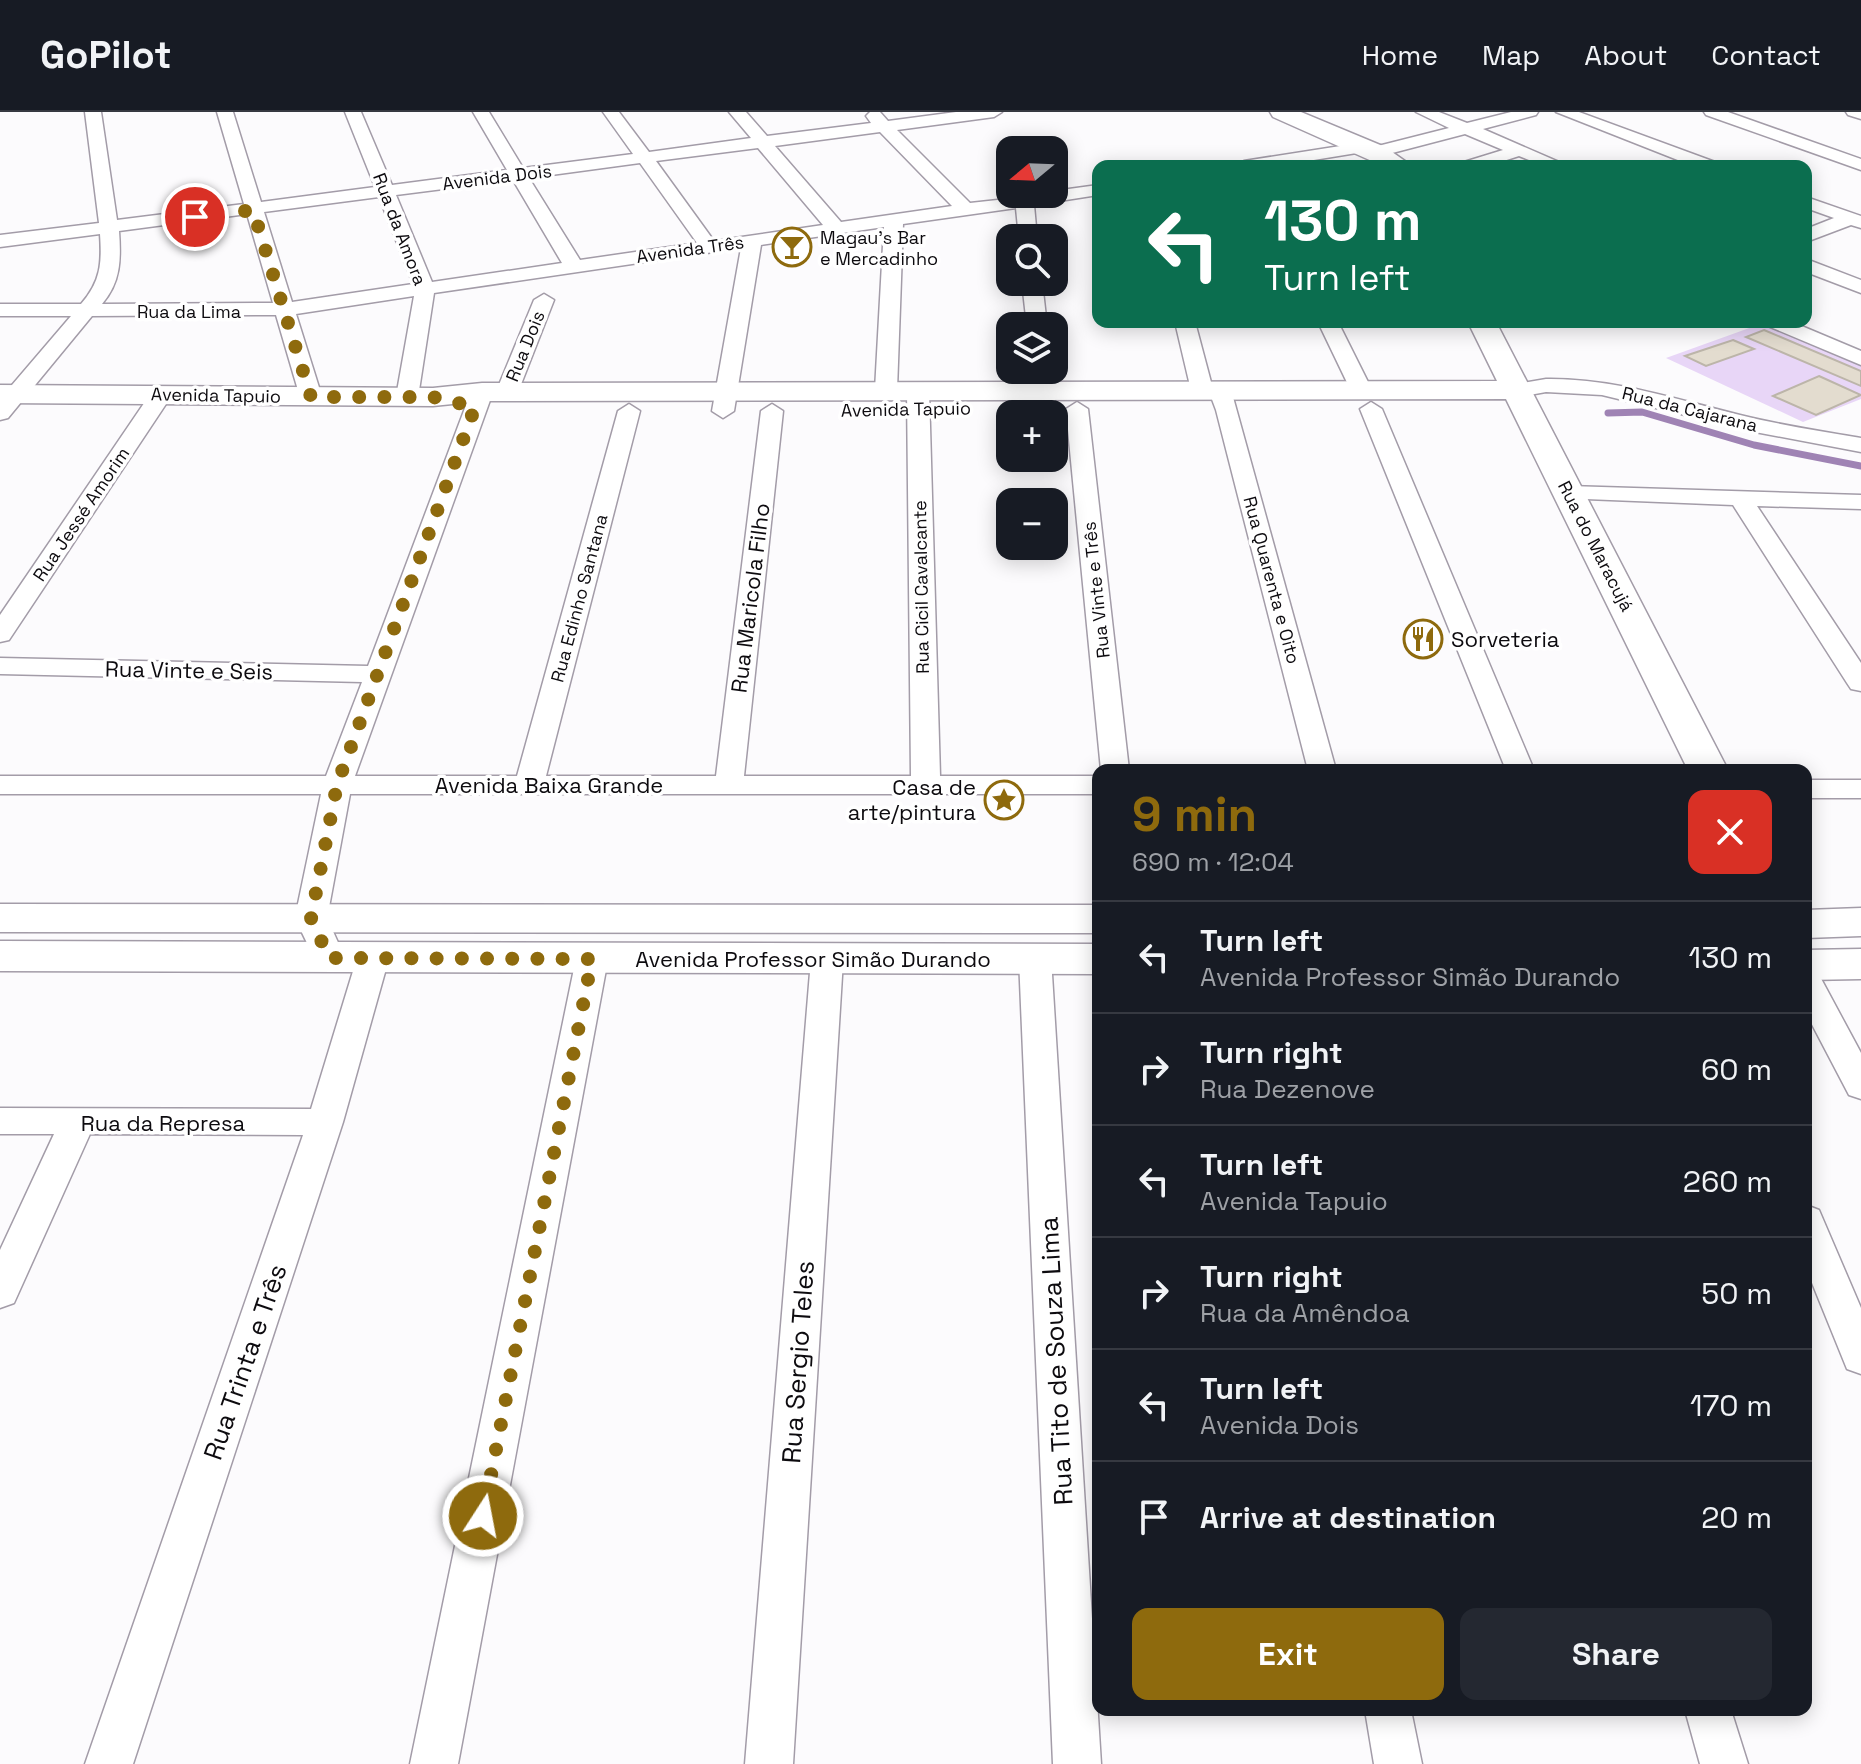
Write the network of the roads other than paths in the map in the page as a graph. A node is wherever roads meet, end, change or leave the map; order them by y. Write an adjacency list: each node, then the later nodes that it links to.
1 (93, 112): 39 (street)
2 (225, 112): 36 (street)
3 (353, 112): 30 (street, Rua da Amora)
4 (481, 112): 29 (street)
5 (611, 112): 21 (street)
6 (737, 112): 18 (street)
7 (869, 112): 16 (street)
8 (994, 112): 16 (street, Avenida Dois)
9 (1281, 112): 22 (street)
10 (1424, 112): 17 (street)
11 (1530, 112): 17 (street)
12 (1564, 112): 26 (street)
13 (1712, 112): 20 (street)
14 (1854, 112): 15 (street)
15 (1861, 114)
16 (884, 126): 18 (street, Avenida Dois); 35 (street)
17 (1466, 129): 19 (street); 22 (street)
18 (764, 142): 21 (street, Avenida Dois); 40 (street)
19 (1520, 150): 24 (street); 25 (street)
20 (1842, 158): 27 (street); 28 (street)
21 (645, 159): 29 (street, Avenida Dois); 44 (street)
22 (1389, 159): 23 (street)
23 (1366, 160)
24 (1489, 160)
25 (1544, 160)
26 (1693, 160)
27 (1861, 165)
28 (1818, 167)
29 (518, 175): 30 (street, Avenida Dois); 45 (street)
30 (387, 191): 36 (street, Avenida Dois); 48 (street, Rua da Amora)
31 (1092, 191): 32 (street, Avenida Três)
32 (1068, 194)
33 (996, 204): 35 (street, Avenida Três)
34 (1812, 204): 38 (street)
35 (964, 208): 37 (street, Avenida Três)
36 (253, 210): 39 (street, Avenida Dois); 50 (street)
37 (894, 219): 40 (street, Avenida Três); 58 (street)
38 (1856, 220): 41 (street)
39 (109, 227): 43 (street, Avenida Dois); 52 (street)
40 (836, 228): 42 (street, Avenida Três)
41 (1812, 234)
42 (752, 240): 44 (street, Avenida Três); 68 (street)
43 (0, 241)
44 (708, 245): 45 (street, Avenida Três)
45 (574, 266): 48 (street, Avenida Três)
46 (1812, 267): 47 (street)
47 (1861, 287)
48 (425, 289): 50 (street, Rua da Lima); 62 (street, Rua da Amora)
49 (544, 300): 63 (street, Rua Dois)
50 (286, 309): 52 (street, Rua da Lima); 61 (street)
51 (0, 310): 52 (street, Rua da Lima)
52 (89, 310): 66 (street)
53 (1187, 328): 64 (street, Rua Quarenta e Oito)
54 (1331, 328): 69 (street)
55 (1485, 328): 65 (street, Rua do Maracujá)
56 (1789, 328): 57 (street)
57 (1861, 359)
58 (886, 390): 67 (street, Avenida Tapuio); 68 (street, Avenida Tapuio)
59 (1043, 390): 64 (street, Avenida Tapuio); 67 (street, Avenida Tapuio); 70 (street, Avenida Tapuio)
60 (161, 395): 61 (street, Avenida Tapuio); 66 (street, Avenida Tapuio); 77 (street, Rua Jessé Amorim)
61 (311, 397): 62 (street, Avenida Tapuio)
62 (420, 397): 63 (street, Avenida Tapuio)
63 (488, 397): 68 (street, Avenida Tapuio); 71 (street, Avenida Tapuio); 79 (street, Rua Dois)
64 (1216, 397): 69 (street, Avenida Tapuio); 70 (street, Avenida Tapuio); 82 (street, Rua Quarenta e Oito)
65 (1521, 398): 69 (street, Avenida Tapuio); 73 (street, Rua da Cajarana); 74 (street, Rua do Maracujá)
66 (5, 400)
67 (917, 400): 72 (street, Avenida Tapuio); 85 (street, Rua Cicil Cavalcante)
68 (726, 401): 71 (street, Avenida Tapuio); 72 (street, Avenida Tapuio)
69 (1366, 401): 83 (street)
70 (1077, 409): 81 (street, Rua Vinte e Três)
71 (629, 411): 86 (street, Rua Edinho Santana)
72 (772, 411): 89 (street, Rua Maricola Filho)
73 (1861, 445)
74 (1569, 493): 75 (street); 84 (street, Rua do Maracujá)
75 (1740, 498): 76 (street); 80 (street)
76 (1861, 502)
77 (0, 634)
78 (0, 666): 79 (street, Rua Vinte e Seis)
79 (378, 674): 88 (street, Rua Dois)
80 (1861, 683)
81 (1114, 764)
82 (1320, 764)
83 (1517, 764)
84 (1705, 764)
85 (926, 783): 89 (street, Avenida Baixa Grande); 90 (street, Avenida Baixa Grande)
86 (529, 784): 88 (street, Avenida Baixa Grande); 89 (street, Avenida Baixa Grande)
87 (0, 785): 88 (street, Avenida Baixa Grande)
88 (337, 785): 95 (street, Rua Dois)
89 (729, 785)
90 (1092, 785)
91 (1812, 789): 92 (street)
92 (1861, 789)
93 (720, 917): 95 (street, Avenida Professor Simão Durando); 96 (street, Avenida Professor Simão Durando); 105 (street)
94 (0, 918): 95 (street, Avenida Professor Simão Durando)
95 (311, 918): 100 (street)
96 (1092, 919)
97 (1861, 922): 98 (street)
98 (1812, 924)
99 (0, 956): 100 (street, Avenida Professor Simão Durando)
100 (329, 958): 101 (street, Avenida Professor Simão Durando)
101 (373, 958): 103 (street, Avenida Professor Simão Durando); 112 (street, Rua Trinta e Três)
102 (1035, 958): 104 (street, Avenida Professor Simão Durando); 106 (street, Avenida Professor Simão Durando); 122 (street, Rua Tito de Souza Lima)
103 (592, 959): 105 (street, Avenida Professor Simão Durando); 120 (street)
104 (1092, 959)
105 (714, 960): 106 (street, Avenida Professor Simão Durando)
106 (827, 960): 121 (street, Rua Sergio Teles)
107 (1861, 964): 108 (street)
108 (1812, 965)
109 (1812, 992): 110 (street)
110 (1861, 1086)
111 (0, 1121): 113 (street, Rua da Represa)
112 (325, 1122): 113 (street, Rua da Represa); 119 (street, Rua Trinta e Três)
113 (77, 1123): 115 (street)
114 (1812, 1235): 116 (street)
115 (0, 1292)
116 (1861, 1357)
117 (1389, 1716): 123 (street)
118 (1710, 1716): 124 (street)
119 (109, 1764)
120 (434, 1764)
121 (769, 1764)
122 (1077, 1764)
123 (1398, 1764)
124 (1724, 1764)

